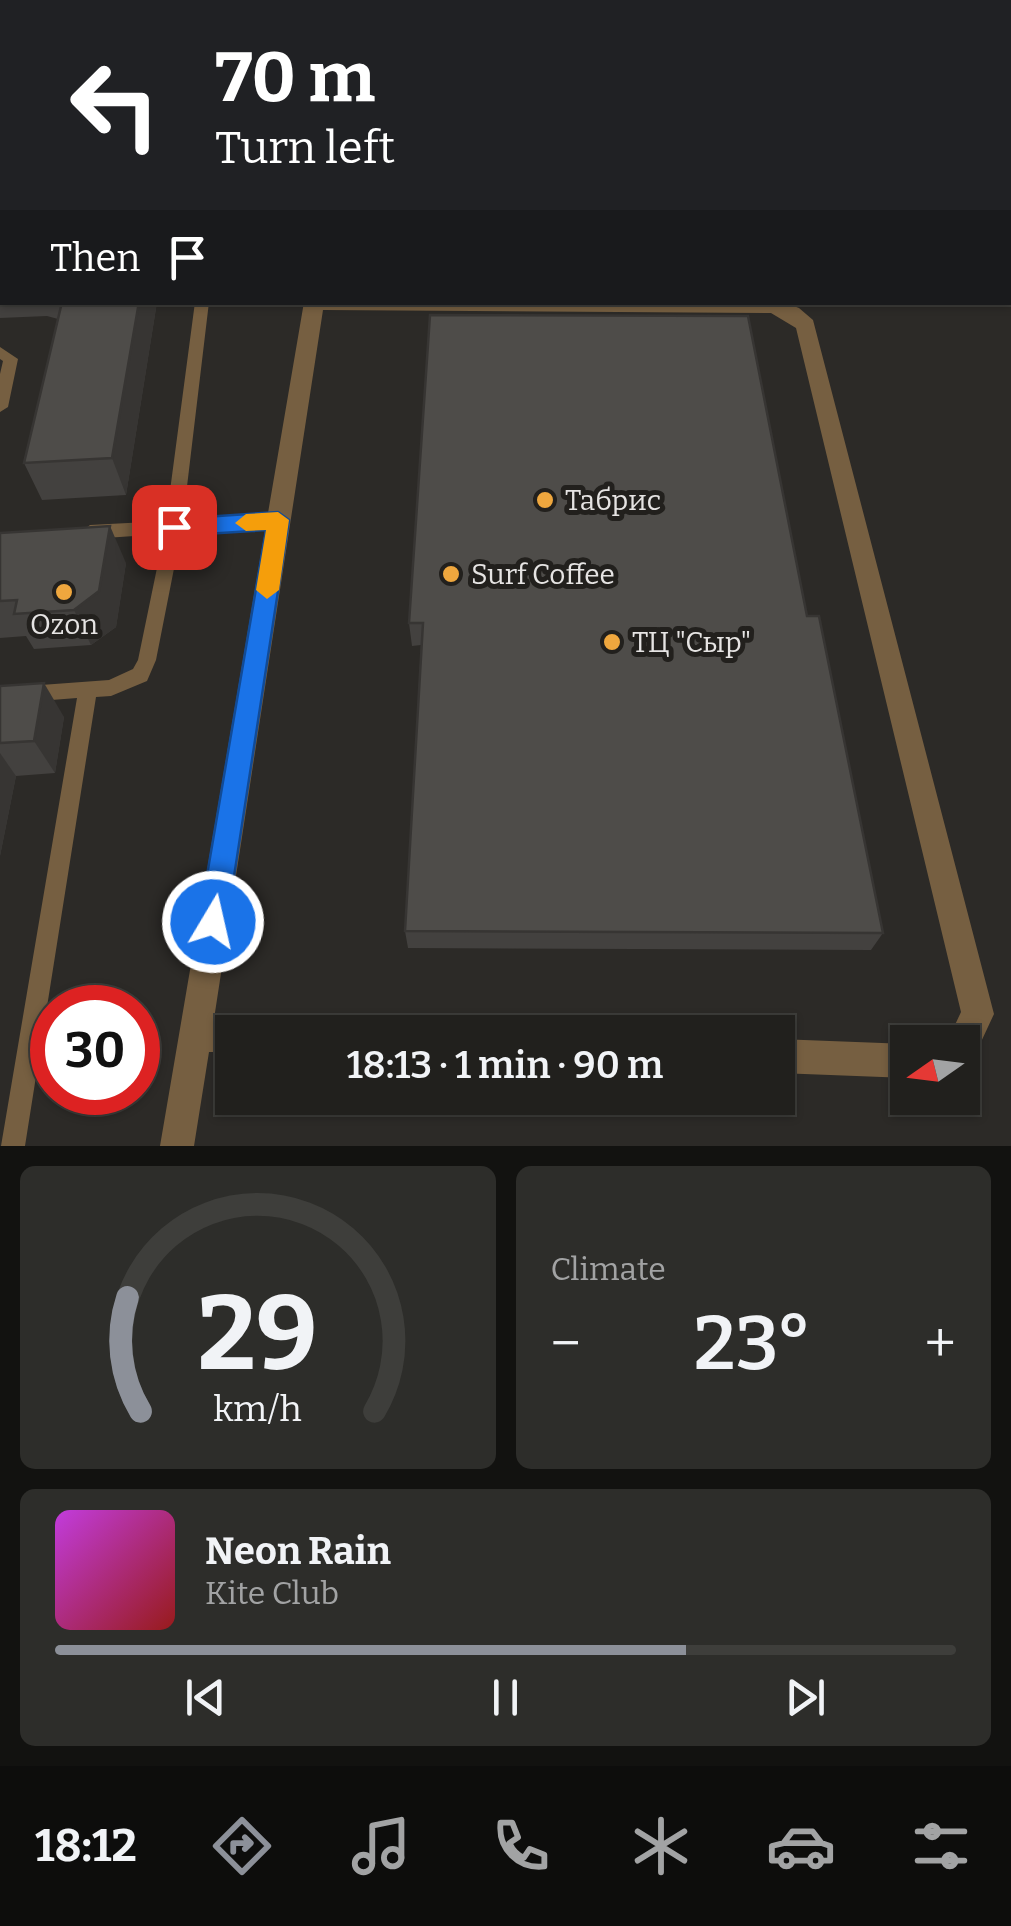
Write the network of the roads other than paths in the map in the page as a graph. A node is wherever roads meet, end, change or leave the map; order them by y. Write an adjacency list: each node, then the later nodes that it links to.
1 (202, 305): 7 (lane)
2 (314, 305): 6 (street)
3 (619, 305): 11 (street)
4 (0, 352): 5 (lane)
5 (0, 407)
6 (278, 520): 7 (lane); 12 (street)
7 (174, 527): 8 (lane); 9 (lane)
8 (78, 533)
9 (88, 690): 10 (lane); 16 (lane)
10 (0, 696)
11 (972, 1025)
12 (195, 1035): 13 (street); 17 (street)
13 (215, 1036)
14 (795, 1057): 15 (street)
15 (890, 1059)
16 (13, 1146)
17 (176, 1146)

